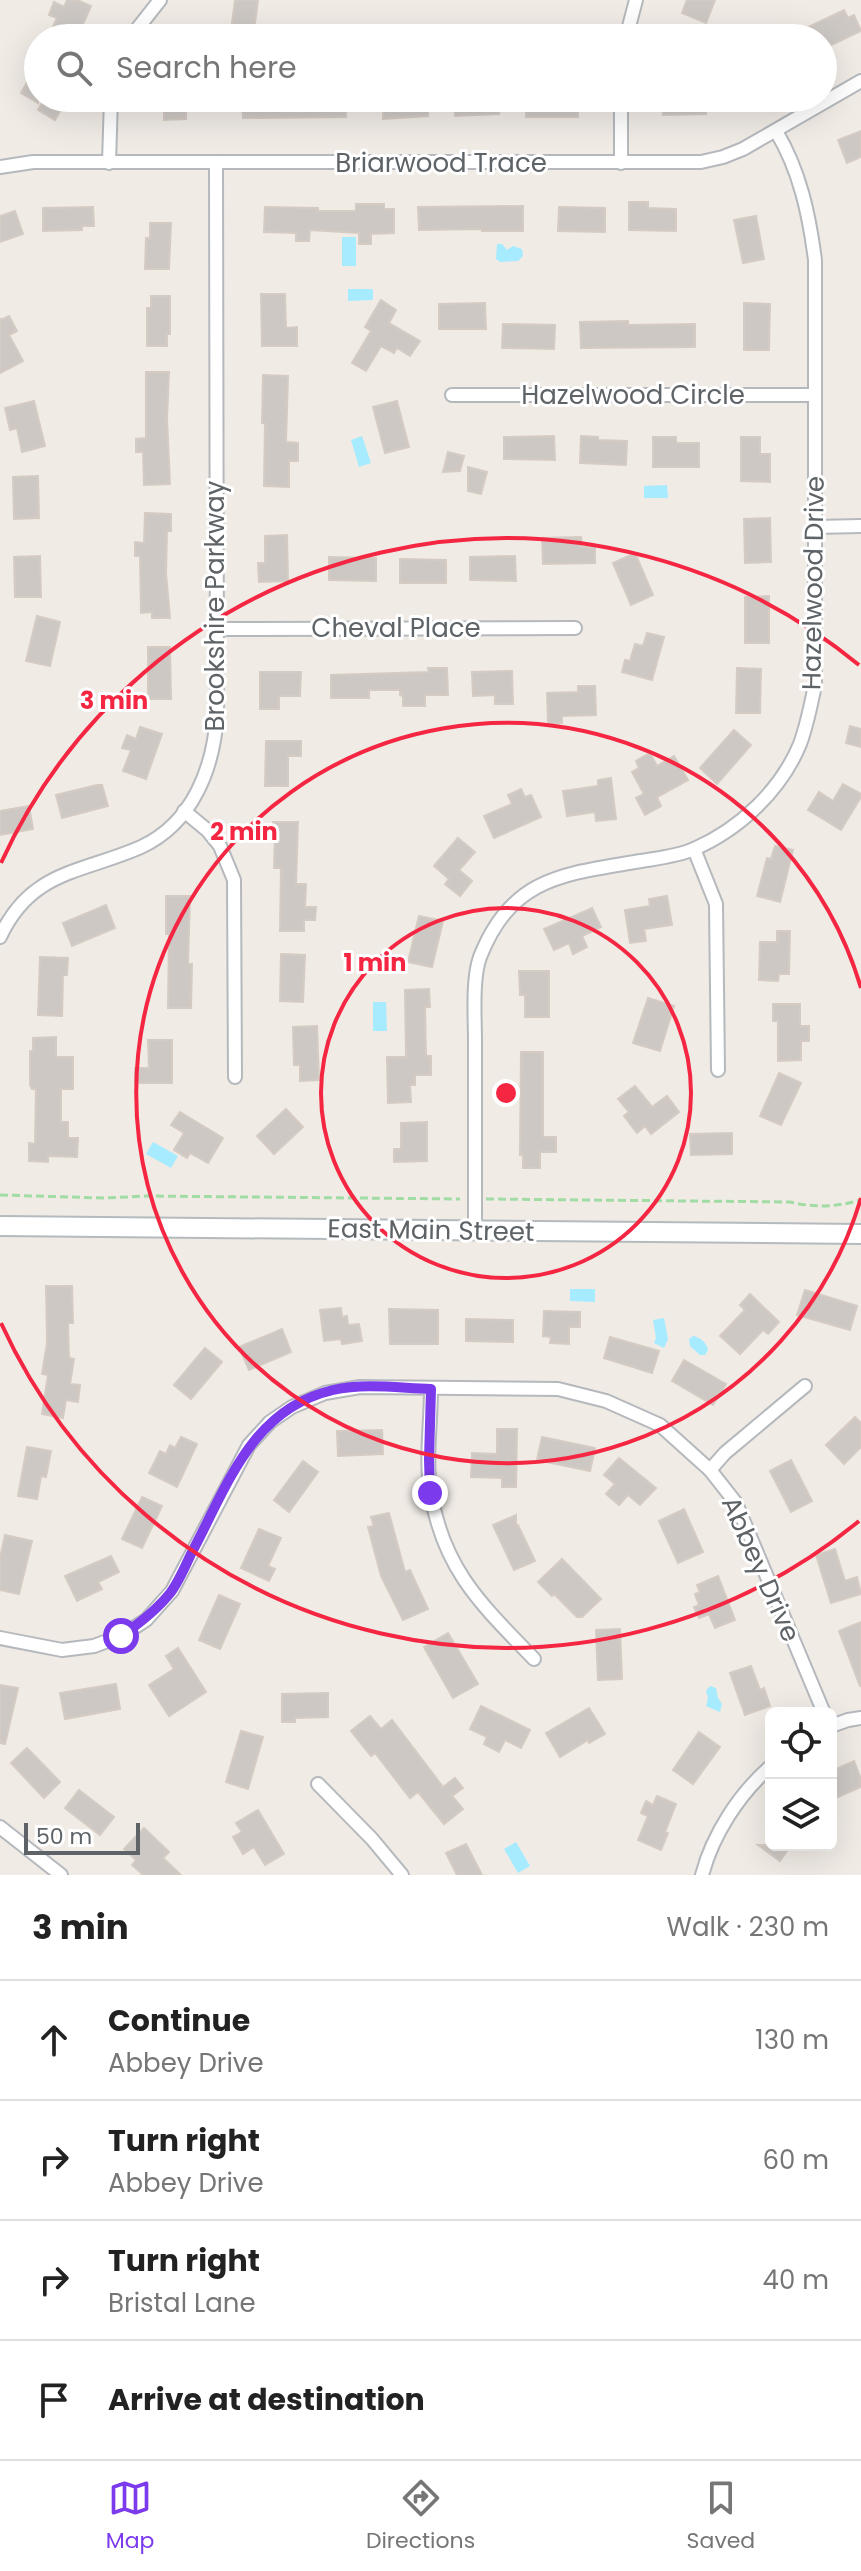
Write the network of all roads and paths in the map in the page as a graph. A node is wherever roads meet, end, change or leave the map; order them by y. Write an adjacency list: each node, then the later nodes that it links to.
1 (160, 0): 3 (street)
2 (636, 0): 4 (street)
3 (141, 24)
4 (630, 24)
5 (861, 81): 6 (street, Briarwood Trace)
6 (837, 95)
7 (111, 112): 11 (street)
8 (621, 112): 13 (street)
9 (808, 112): 10 (street, Briarwood Trace)
10 (776, 131): 13 (street, Briarwood Trace); 16 (street, Hazelwood Drive)
11 (109, 163): 12 (street, Briarwood Trace); 14 (street, Briarwood Trace)
12 (216, 163): 13 (street, Briarwood Trace); 20 (street, Brookshire Parkway)
13 (621, 163)
14 (0, 167)
15 (452, 395): 16 (street, Hazelwood Circle)
16 (814, 395): 18 (street, Hazelwood Drive)
17 (861, 526): 18 (street)
18 (815, 527): 22 (street, Hazelwood Drive)
19 (575, 628): 20 (street, Cheval Place)
20 (217, 629): 21 (street, Brookshire Parkway)
21 (184, 811): 24 (street, Brookshire Parkway); 27 (street)
22 (694, 849): 26 (street); 33 (street, Hazelwood Drive)
23 (0, 909): 24 (street)
24 (13, 916): 25 (street, Brookshire Parkway)
25 (0, 937)
26 (718, 1070)
27 (235, 1077)
28 (0, 1195): 29 (path)
29 (461, 1199)
30 (486, 1199): 31 (path)
31 (861, 1200)
32 (0, 1226): 33 (main road, East Main Street)
33 (475, 1230): 34 (main road, East Main Street)
34 (861, 1234)
35 (805, 1386): 37 (street)
36 (431, 1389): 37 (street, Abbey Drive); 38 (street, Abbey Drive); 39 (street)
37 (710, 1470): 40 (street, Abbey Drive)
38 (0, 1638)
39 (534, 1659)
40 (821, 1707)
41 (861, 1718): 42 (street)
42 (837, 1724)
43 (765, 1771): 48 (street)
44 (318, 1784): 47 (street)
45 (0, 1827): 46 (street)
46 (61, 1875)
47 (402, 1875)
48 (702, 1875)

